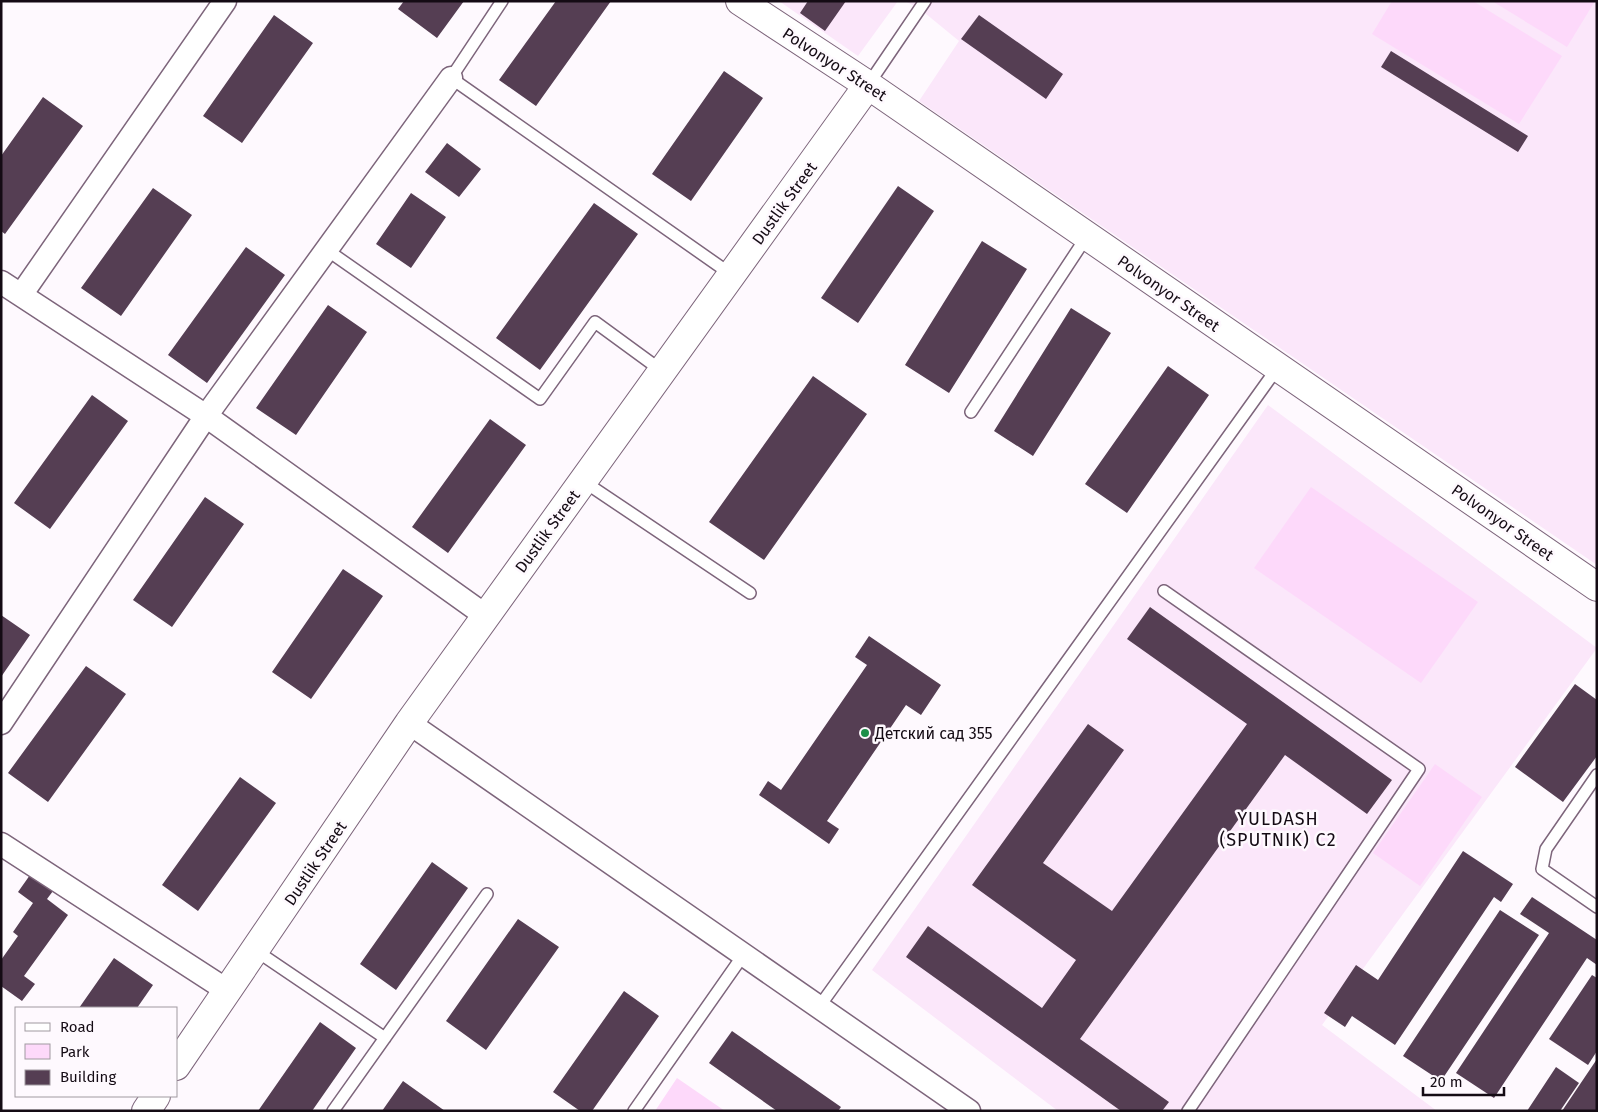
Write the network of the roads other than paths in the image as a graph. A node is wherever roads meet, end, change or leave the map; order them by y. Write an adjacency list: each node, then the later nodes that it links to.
1 (225, 1): 11 (street)
2 (502, 1): 5 (lane)
3 (740, 1): 6 (street, Polvonyor Street)
4 (925, 1): 6 (lane, Dustlik Street)
5 (451, 78): 8 (street); 9 (lane)
6 (868, 85): 7 (street, Polvonyor Street); 9 (street, Dustlik Street)
7 (1086, 236): 12 (street, Polvonyor Street); 14 (lane)
8 (327, 250): 13 (lane); 15 (street)
9 (732, 275): 13 (street, Dustlik Street)
10 (1, 282): 11 (street)
11 (20, 295): 15 (street)
12 (1278, 367): 17 (street, Polvonyor Street); 30 (lane)
13 (662, 371): 16 (street, Dustlik Street)
14 (971, 412)
15 (206, 416): 20 (street); 21 (street)
16 (583, 481): 19 (lane); 20 (street, Dustlik Street)
17 (1597, 587)
18 (1164, 591): 38 (lane)
19 (750, 593)
20 (486, 616): 22 (street, Dustlik Street)
21 (1, 723)
22 (410, 723): 27 (street, Dustlik Street); 28 (street)
23 (1597, 775): 26 (lane)
24 (1, 844): 29 (street)
25 (488, 894): 31 (lane)
26 (1597, 907)
27 (255, 950): 29 (street, Dustlik Street); 31 (lane)
28 (744, 954): 30 (street); 36 (lane)
29 (228, 991): 32 (street, Dustlik Street)
30 (820, 1007): 37 (street)
31 (385, 1038): 35 (lane)
32 (178, 1063)
33 (155, 1097): 34 (street)
34 (146, 1111)
35 (333, 1111)
36 (634, 1111)
37 (969, 1111)
38 (1188, 1111)

